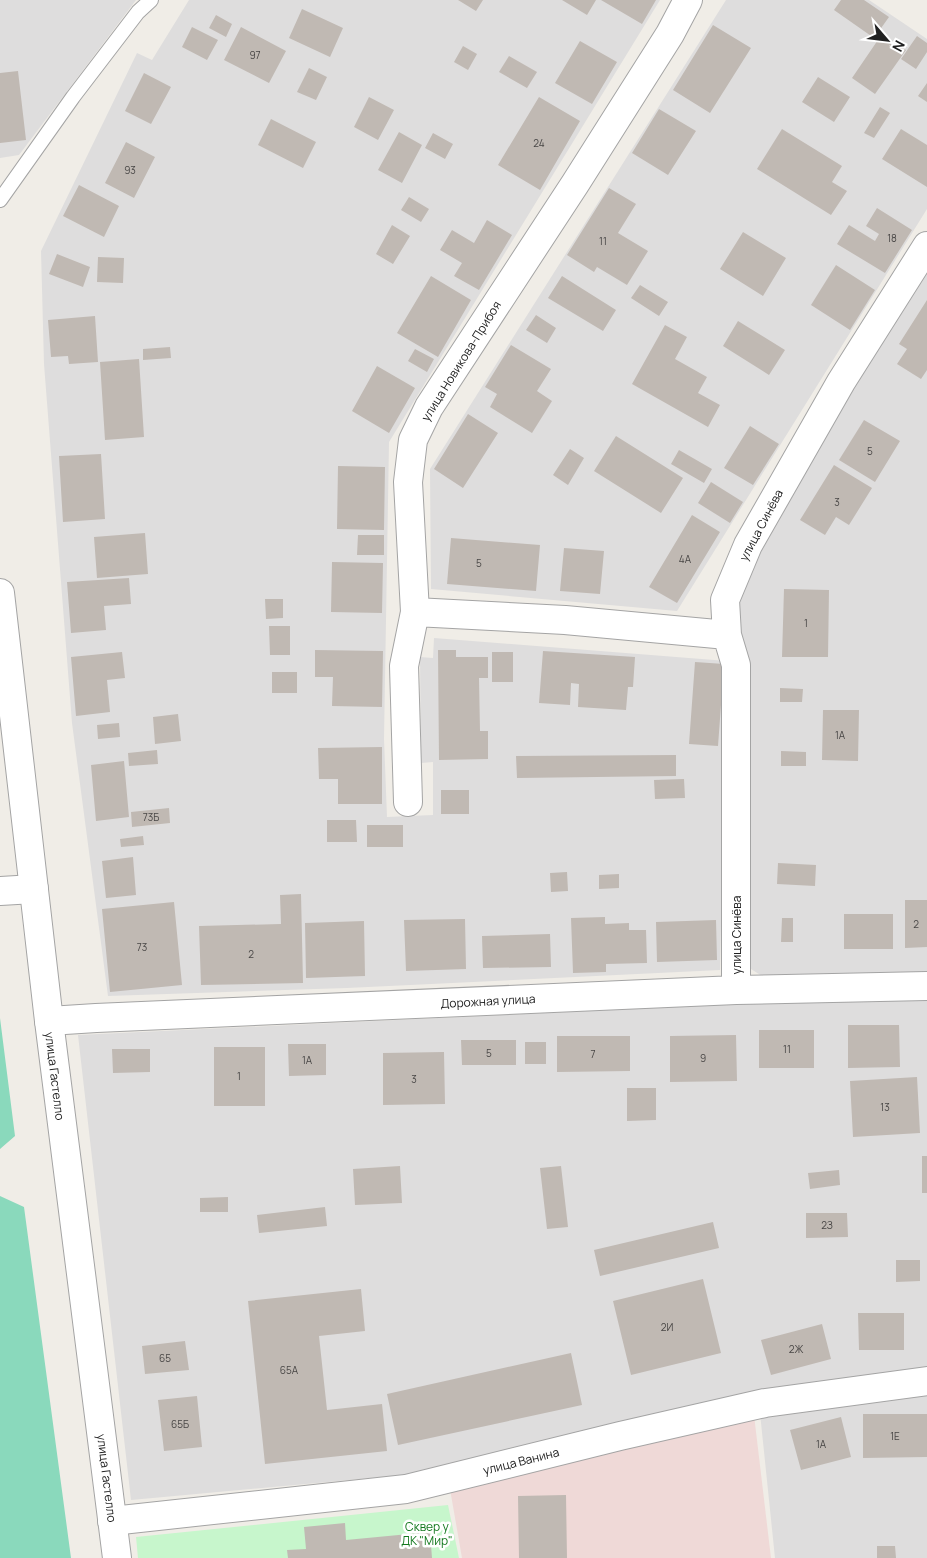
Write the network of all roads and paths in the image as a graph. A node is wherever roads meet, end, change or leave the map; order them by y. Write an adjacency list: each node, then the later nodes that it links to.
1 (151, 0): 3 (lane)
2 (688, 0): 6 (street, улица Новикова-Прибоя)
3 (0, 200)
4 (927, 246): 7 (street, улица Синёва)
5 (0, 593): 8 (street, улица Гастелло)
6 (415, 612): 7 (street); 9 (street, улица Новикова-Прибоя)
7 (728, 635): 13 (street, улица Синёва)
8 (4, 666): 10 (street, улица Гастелло)
9 (408, 802)
10 (34, 889): 11 (street); 14 (street, улица Гастелло)
11 (0, 892)
12 (927, 986): 13 (street, Дорожная улица)
13 (736, 990): 14 (street, Дорожная улица)
14 (48, 1021): 16 (street, улица Гастелло)
15 (927, 1381): 16 (street, улица Ванина)
16 (112, 1521): 17 (street, улица Гастелло)
17 (117, 1558)

